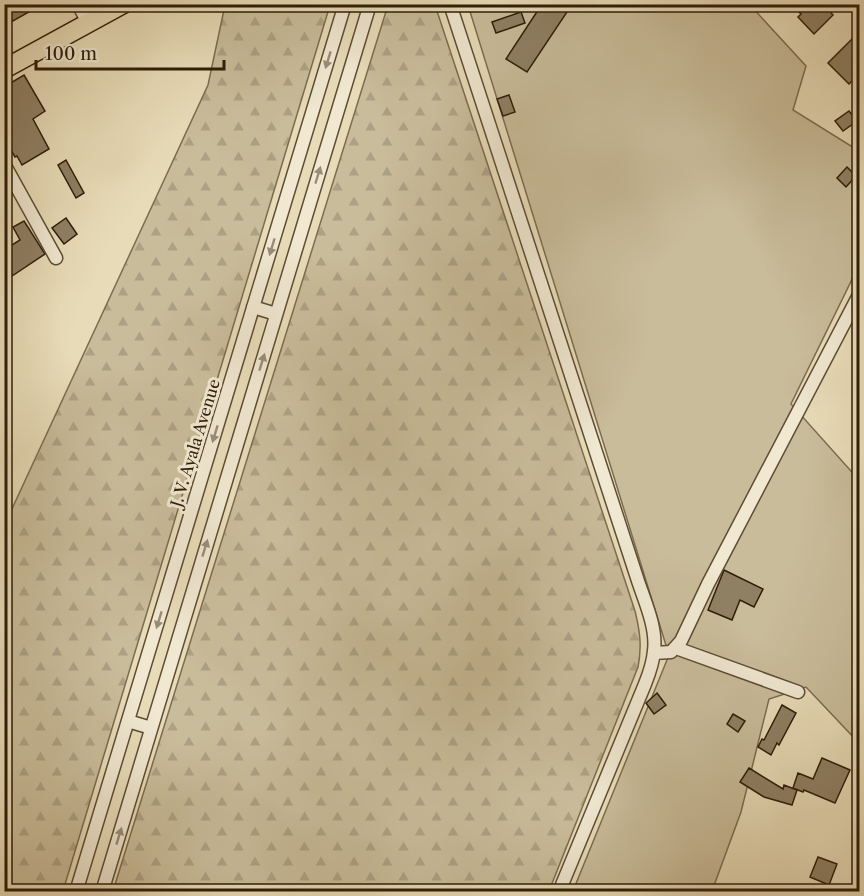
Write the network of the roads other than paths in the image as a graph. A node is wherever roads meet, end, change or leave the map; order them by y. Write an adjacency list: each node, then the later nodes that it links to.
1 (78, 4): 8 (street)
2 (123, 4): 8 (highway)
3 (345, 4): 13 (street, J. V. Ayala Avenue, one-way to 13)
4 (370, 4): 14 (street, one-way to 4)
5 (450, 4): 16 (street)
6 (854, 4): 7 (street)
7 (860, 10)
8 (88, 23): 9 (highway)
9 (4, 69)
10 (4, 164): 11 (street)
11 (56, 258)
12 (860, 293): 15 (street)
13 (253, 308): 14 (street); 18 (street, J. V. Ayala Avenue, one-way to 18)
14 (276, 314): 19 (street, one-way to 14)
15 (676, 648): 16 (street); 17 (street)
16 (654, 653): 22 (street)
17 (798, 692)
18 (128, 721): 19 (street); 20 (street, J. V. Ayala Avenue)
19 (151, 728): 21 (street, one-way to 19)
20 (76, 891)
21 (102, 891)
22 (559, 891)

